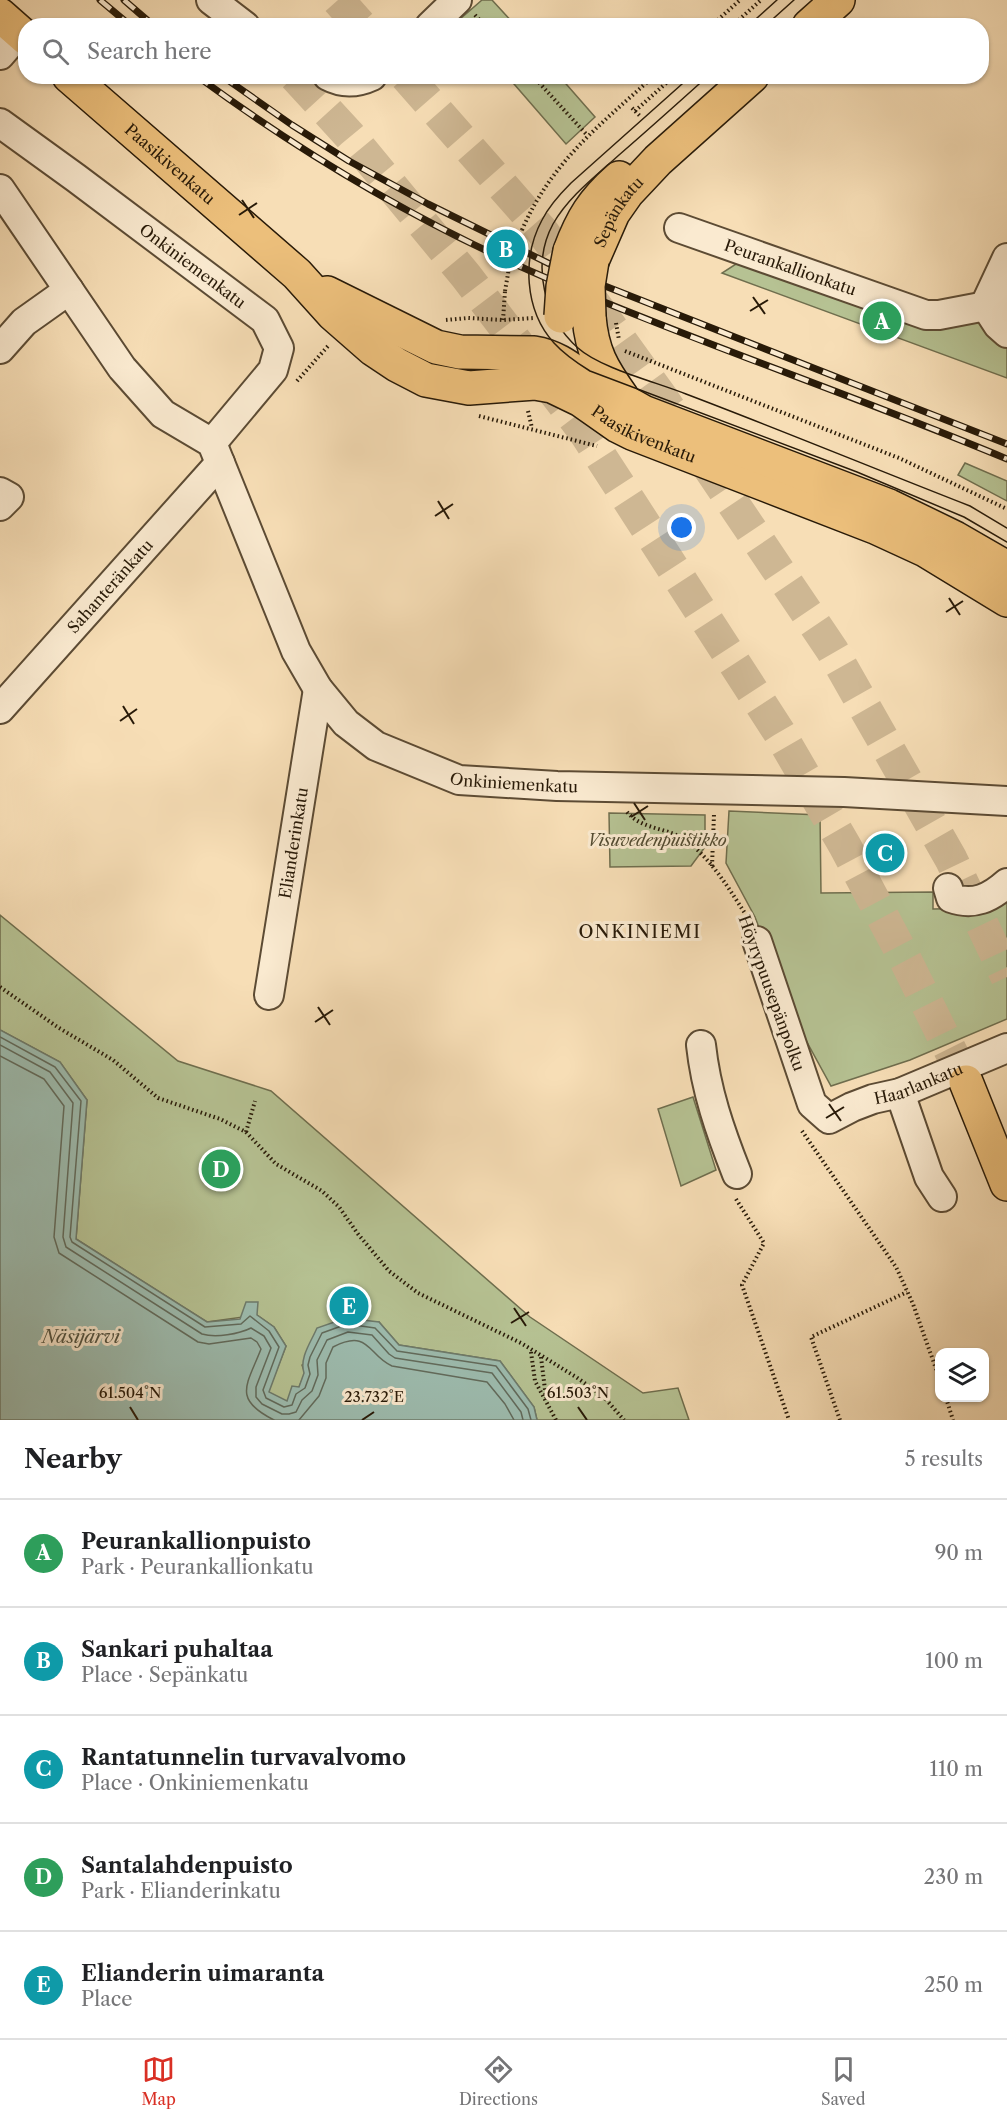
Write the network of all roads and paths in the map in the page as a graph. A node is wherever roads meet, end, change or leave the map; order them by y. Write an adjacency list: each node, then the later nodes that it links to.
1 (211, 0): 6 (street)
2 (457, 0): 7 (street)
3 (740, 0): 8 (path)
4 (760, 0): 9 (path)
5 (838, 0): 10 (main road)
6 (235, 18)
7 (438, 18)
8 (720, 18)
9 (741, 18)
10 (818, 18)
11 (78, 84): 29 (main road, Paasikivenkatu)
12 (540, 84): 18 (path)
13 (645, 84): 18 (path)
14 (665, 84): 16 (path)
15 (743, 84): 24 (main road, Sepänkatu, bridge)
16 (640, 116)
17 (0, 123): 33 (street, Onkiniemenkatu)
18 (588, 135): 24 (path, bridge)
19 (0, 189): 22 (street)
20 (679, 228): 23 (street, Peurankallionkatu)
21 (1007, 258): 23 (street)
22 (72, 294): 27 (street); 33 (street)
23 (996, 304): 25 (street)
24 (582, 326): 28 (main road, Sepänkatu); 29 (main road, Sepänkatu); 31 (main road, Sepänkatu); 36 (path)
25 (1007, 333)
26 (330, 343): 30 (path)
27 (0, 349)
28 (571, 369): 29 (main road, Paasikivenkatu); 31 (main road, Sepänkatu)
29 (532, 381): 31 (main road, Paasikivenkatu); 32 (path)
30 (292, 387)
31 (616, 410): 37 (main road, Paasikivenkatu); 38 (main road, Paasikivenkatu)
32 (562, 436)
33 (216, 453): 39 (street, Onkiniemenkatu); 40 (street, Sahanteränkatu)
34 (0, 492): 35 (street)
35 (0, 506)
36 (1007, 509)
37 (1007, 568)
38 (1007, 600)
39 (318, 689): 41 (street, Onkiniemenkatu); 49 (street, Elianderinkatu)
40 (0, 709)
41 (621, 788): 42 (street, Onkiniemenkatu); 44 (path, Höyrypuusepänpolku)
42 (1007, 801)
43 (715, 810): 44 (path)
44 (712, 867): 47 (path, Höyrypuusepänpolku)
45 (1007, 883): 46 (street)
46 (948, 888)
47 (756, 941): 55 (street, Höyrypuusepänpolku)
48 (0, 987): 57 (path)
49 (269, 995)
50 (701, 1045): 58 (street)
51 (1007, 1048): 53 (street, Haarlankatu)
52 (966, 1082): 59 (main road)
53 (900, 1094): 55 (street, Haarlankatu); 60 (street)
54 (255, 1101): 57 (path)
55 (829, 1119)
56 (802, 1131): 61 (path)
57 (246, 1132): 62 (path)
58 (734, 1182): 69 (path)
59 (1007, 1184)
60 (942, 1197)
61 (907, 1292): 64 (path); 70 (path)
62 (531, 1351): 63 (path); 65 (path)
63 (541, 1357): 65 (path); 68 (path)
64 (935, 1369)
65 (546, 1400): 67 (path)
66 (947, 1402): 71 (path)
67 (556, 1420)
68 (624, 1420)
69 (789, 1420)
70 (840, 1420)
71 (953, 1420)

